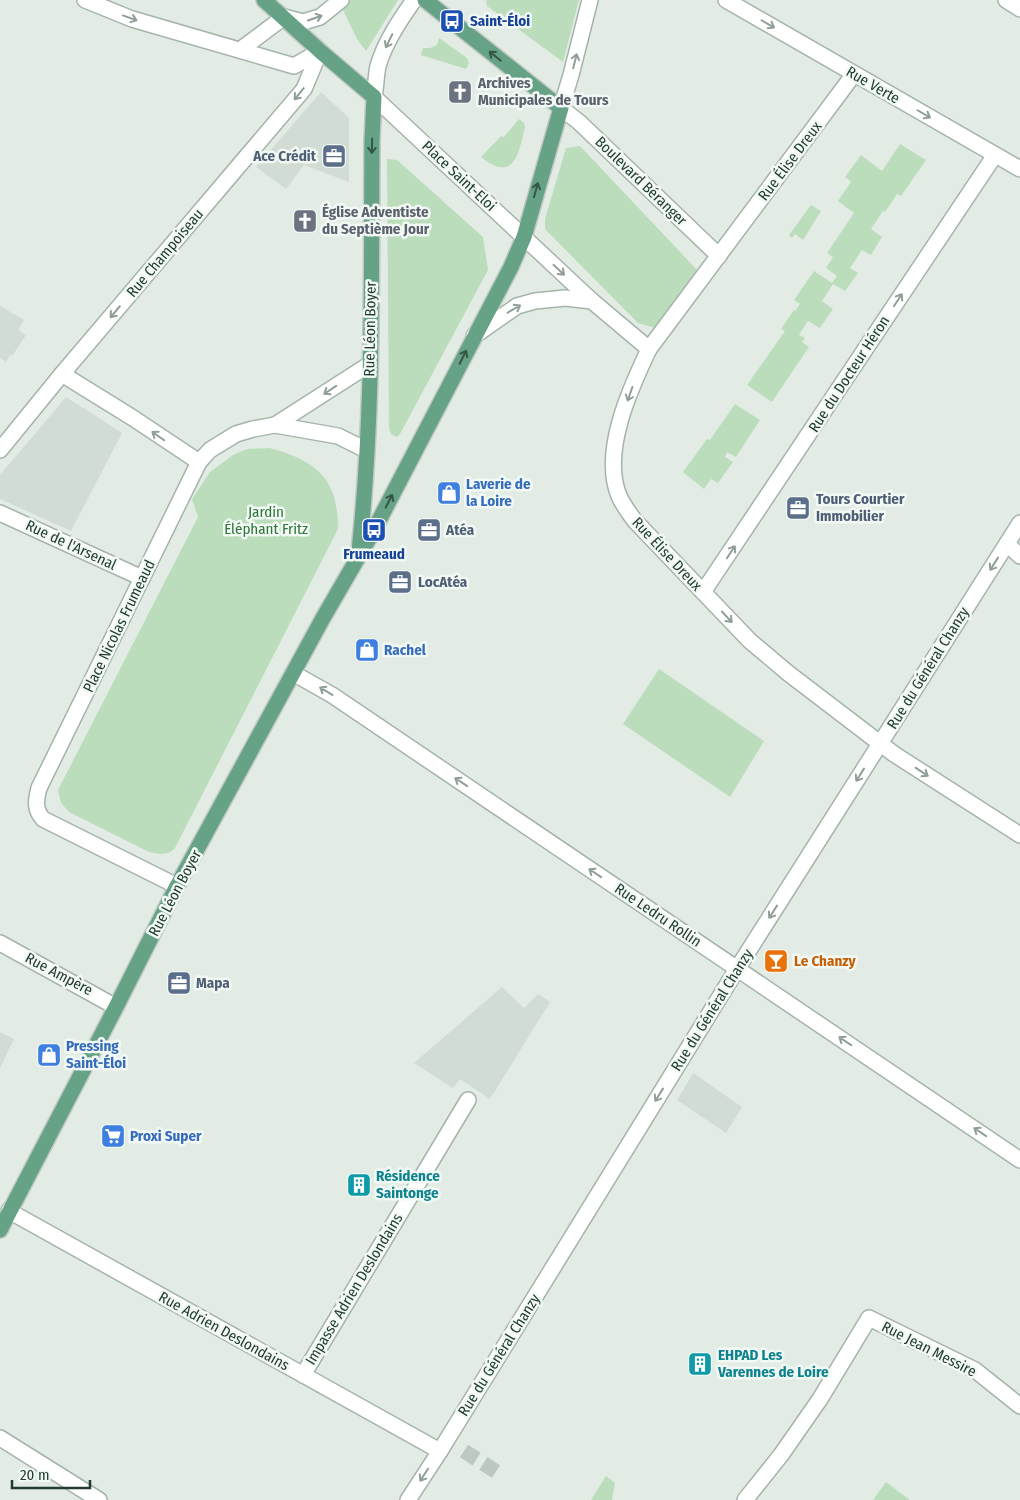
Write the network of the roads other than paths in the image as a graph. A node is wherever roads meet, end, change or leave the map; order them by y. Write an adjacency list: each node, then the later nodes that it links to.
1 (85, 0): 11 (street, one-way to 11)
2 (264, 0): 10 (main road)
3 (341, 0): 10 (street, one-way to 3)
4 (414, 0): 14 (street, one-way to 14)
5 (425, 0): 15 (main road, one-way to 5)
6 (590, 0): 15 (street, one-way to 6)
7 (726, 0): 13 (street, Rue Verte, one-way to 13)
8 (1006, 0): 9 (street)
9 (1020, 9)
10 (284, 18): 11 (street); 12 (main road)
11 (240, 50): 12 (street)
12 (320, 51): 14 (main road); 24 (street, Rue Champoiseau, one-way to 24)
13 (854, 74): 16 (street, Rue Verte, one-way to 16); 19 (street, Rue Élise Dreux)
14 (374, 97): 18 (street, Place Saint-Eloi); 23 (main road, Rue Léon Boyer, one-way to 23)
15 (561, 108): 18 (main road, one-way to 15); 19 (street, Boulevard Béranger)
16 (995, 154): 17 (street, Rue Verte); 35 (street, Rue du Docteur Héron, one-way to 16)
17 (1020, 169)
18 (524, 237): 20 (street, one-way to 20); 21 (main road, Rue Léon Boyer)
19 (719, 256): 22 (street, Rue Élise Dreux)
20 (592, 300): 21 (street, one-way to 20); 22 (street)
21 (474, 336): 33 (main road, Rue Léon Boyer, one-way to 21)
22 (649, 350): 35 (street, Rue Élise Dreux, one-way to 35)
23 (370, 364): 25 (street, one-way to 25); 27 (main road, Rue Léon Boyer)
24 (62, 374): 26 (street, Rue Champoiseau); 28 (street, one-way to 24)
25 (275, 425): 27 (street, Place Nicolas Frumeaud); 28 (street, Place Nicolas Frumeaud)
26 (0, 450)
27 (366, 450): 33 (main road, Rue Léon Boyer)
28 (199, 462): 34 (street, Place Nicolas Frumeaud)
29 (0, 513): 34 (street, Rue de l'Arsenal)
30 (1020, 523): 31 (street, Rue du Général Chanzy)
31 (1007, 544): 32 (street); 37 (street, Rue du Général Chanzy, one-way to 37)
32 (1020, 556)
33 (358, 560): 36 (main road, Rue Léon Boyer)
34 (142, 578): 39 (street, Place Nicolas Frumeaud)
35 (704, 592): 37 (street, Rue Élise Dreux, one-way to 37)
36 (293, 673): 39 (main road, Rue Léon Boyer); 41 (street, Rue Ledru Rollin, one-way to 36)
37 (880, 744): 38 (street, Rue Élise Dreux, one-way to 38); 41 (street, Rue du Général Chanzy, one-way to 41)
38 (1020, 836)
39 (177, 886): 42 (main road, Rue Léon Boyer)
40 (0, 943): 42 (street, Rue Ampère)
41 (737, 969): 44 (street, Rue Ledru Rollin, one-way to 41); 50 (street, Rue du Général Chanzy, one-way to 50)
42 (116, 1006): 45 (main road, Rue Léon Boyer)
43 (468, 1100): 47 (street, Impasse Adrien Deslondains)
44 (1020, 1160)
45 (10, 1211): 46 (main road, Rue Léon Boyer); 47 (street, Rue Adrien Deslondains)
46 (0, 1230)
47 (303, 1375): 50 (street, Rue Adrien Deslondains)
48 (1020, 1406): 53 (street, Rue Jean Messire)
49 (0, 1438): 51 (street)
50 (440, 1450): 52 (street, Rue du Général Chanzy, one-way to 52)
51 (99, 1500)
52 (408, 1500)
53 (745, 1500)

